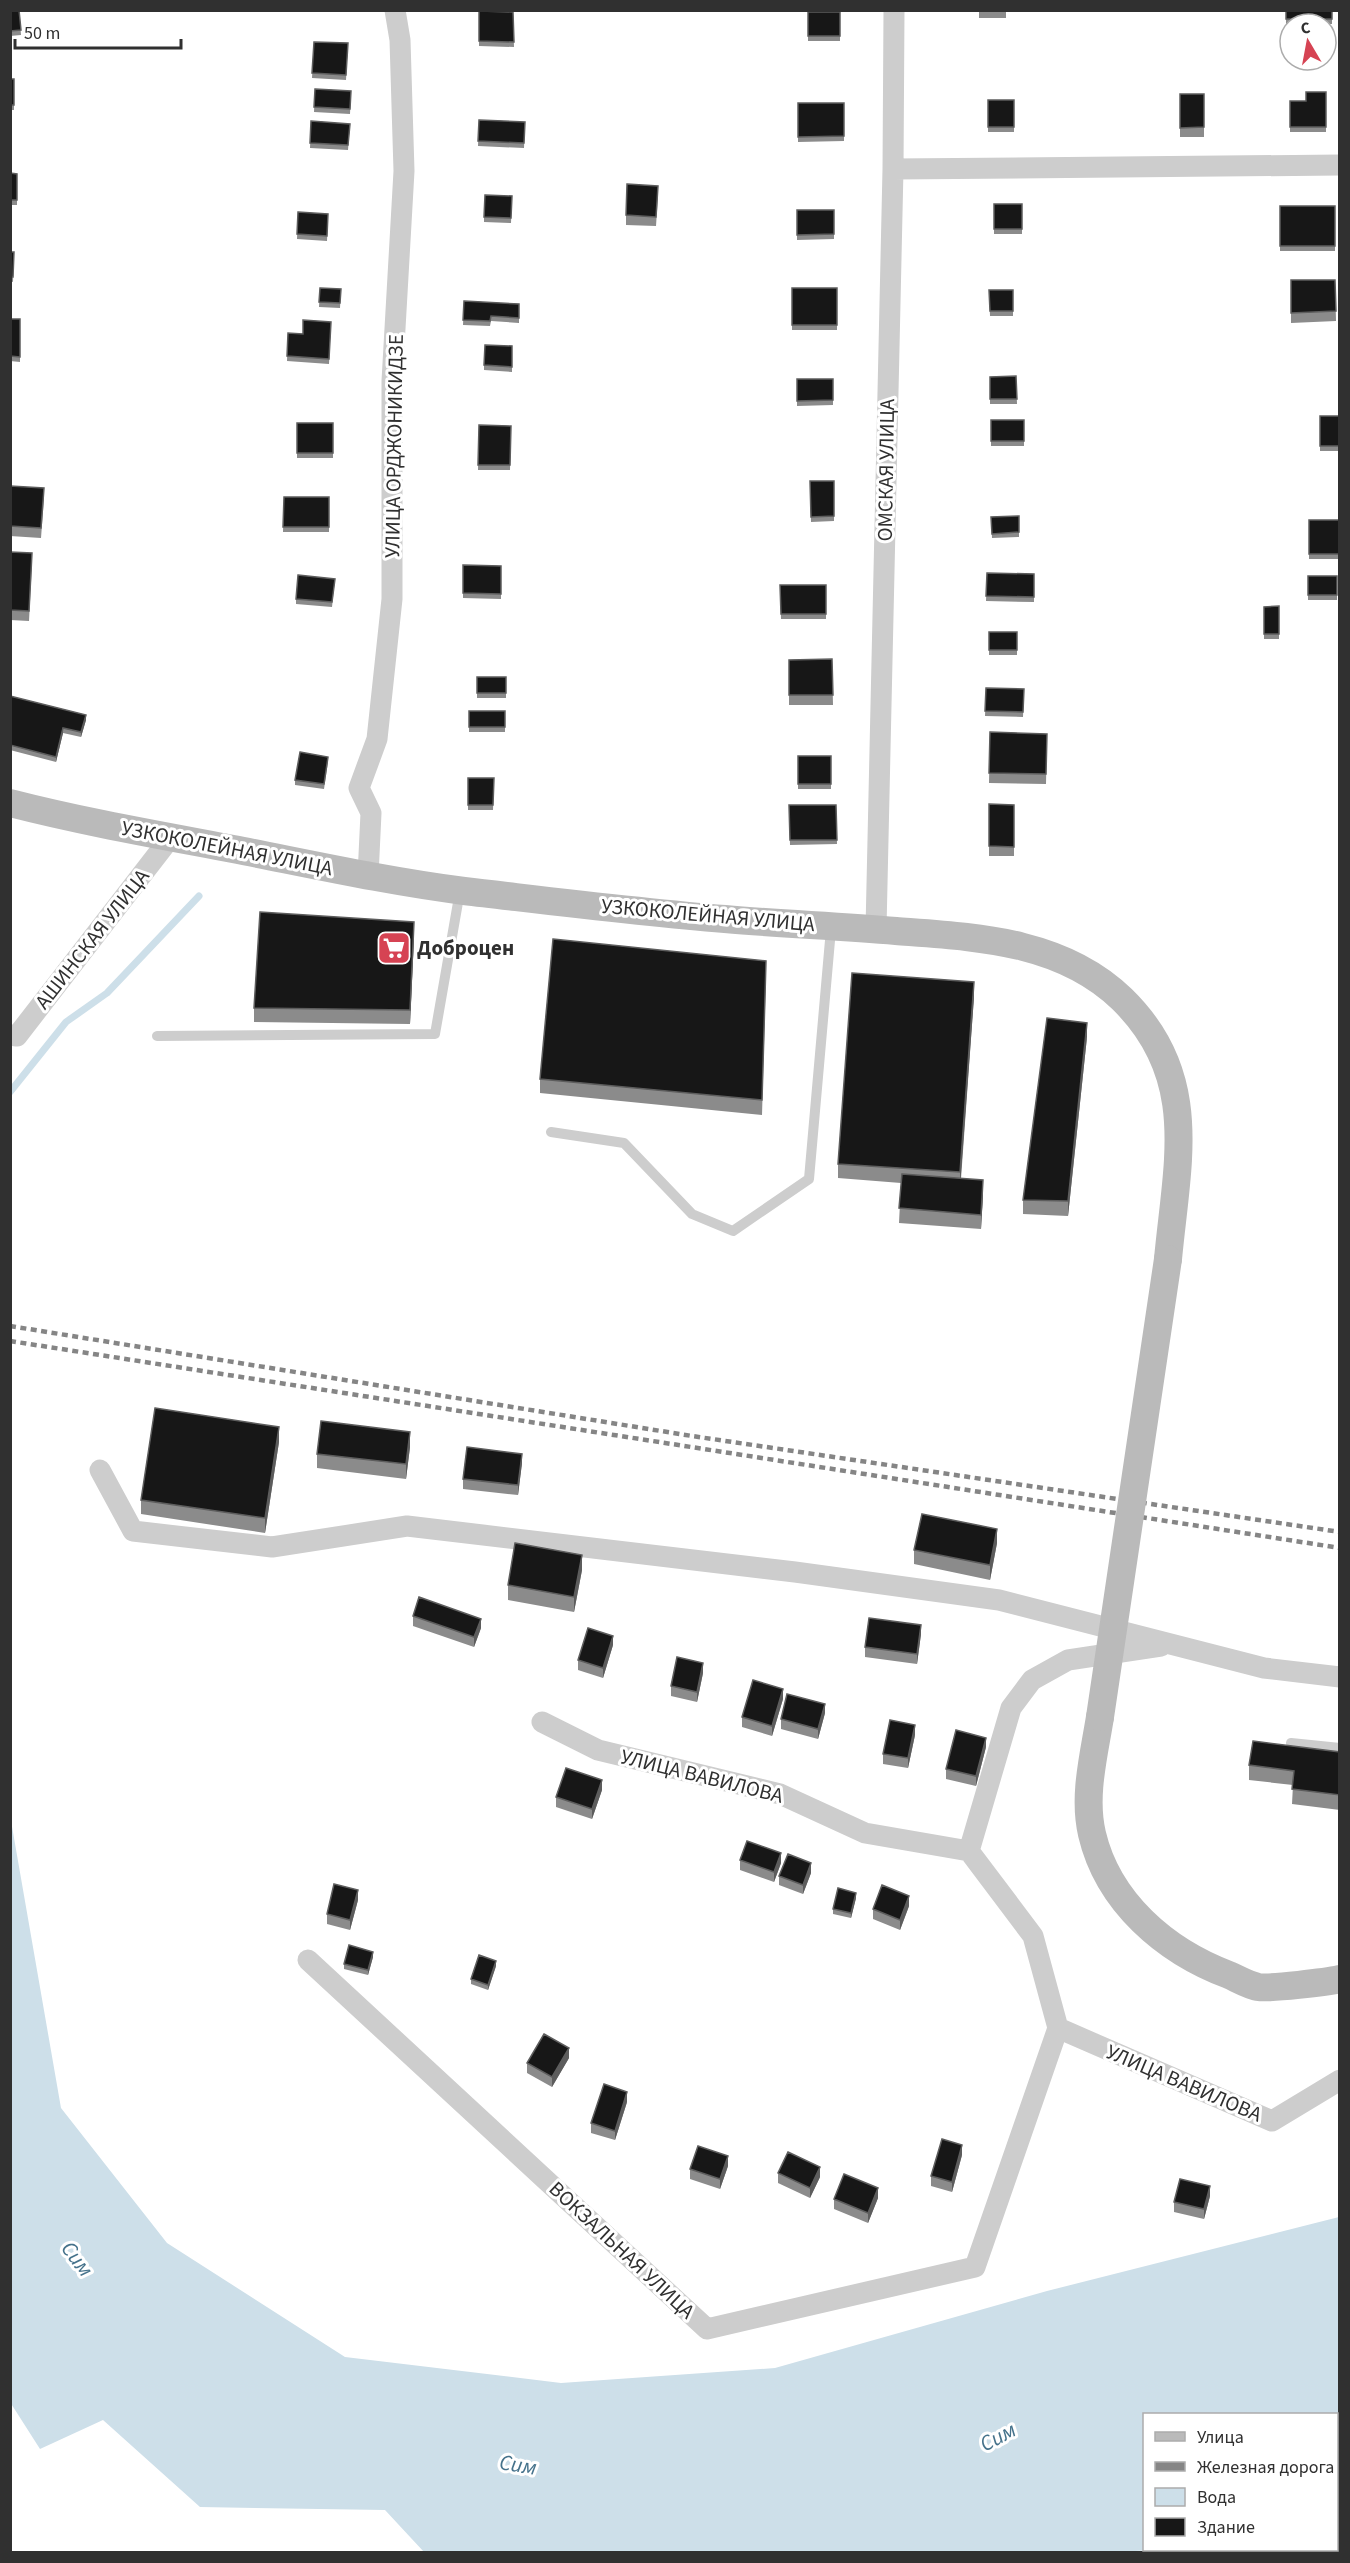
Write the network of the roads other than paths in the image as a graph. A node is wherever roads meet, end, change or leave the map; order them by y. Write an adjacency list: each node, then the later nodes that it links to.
1 (395, 10): 7 (street, УЛИЦА ОРДЖОНИКИДЗЕ)
2 (894, 10): 4 (street, ОМСКАЯ УЛИЦА)
3 (1340, 165): 4 (street)
4 (893, 169): 10 (street, ОМСКАЯ УЛИЦА)
5 (10, 803): 6 (street, УЗКОКОЛЕЙНАЯ УЛИЦА)
6 (171, 837): 7 (street, УЗКОКОЛЕЙНАЯ УЛИЦА); 11 (street, АШИНСКАЯ УЛИЦА)
7 (368, 876): 8 (street, УЗКОКОЛЕЙНАЯ УЛИЦА)
8 (460, 891): 9 (street, УЗКОКОЛЕЙНАЯ УЛИЦА); 12 (lane)
9 (831, 926): 10 (street, УЗКОКОЛЕЙНАЯ УЛИЦА); 13 (lane)
10 (876, 929): 22 (street, УЗКОКОЛЕЙНАЯ УЛИЦА, bridge)
11 (10, 1035)
12 (157, 1036)
13 (551, 1132)
14 (100, 1470): 15 (street)
15 (1171, 1644): 16 (street); 20 (street)
16 (1340, 1677)
17 (542, 1722): 20 (street, УЛИЦА ВАВИЛОВА)
18 (1291, 1743): 19 (lane)
19 (1340, 1748)
20 (969, 1851): 23 (street)
21 (308, 1960): 23 (street, ВОКЗАЛЬНАЯ УЛИЦА)
22 (1340, 1978)
23 (1058, 2028): 24 (street, УЛИЦА ВАВИЛОВА)
24 (1340, 2080)

